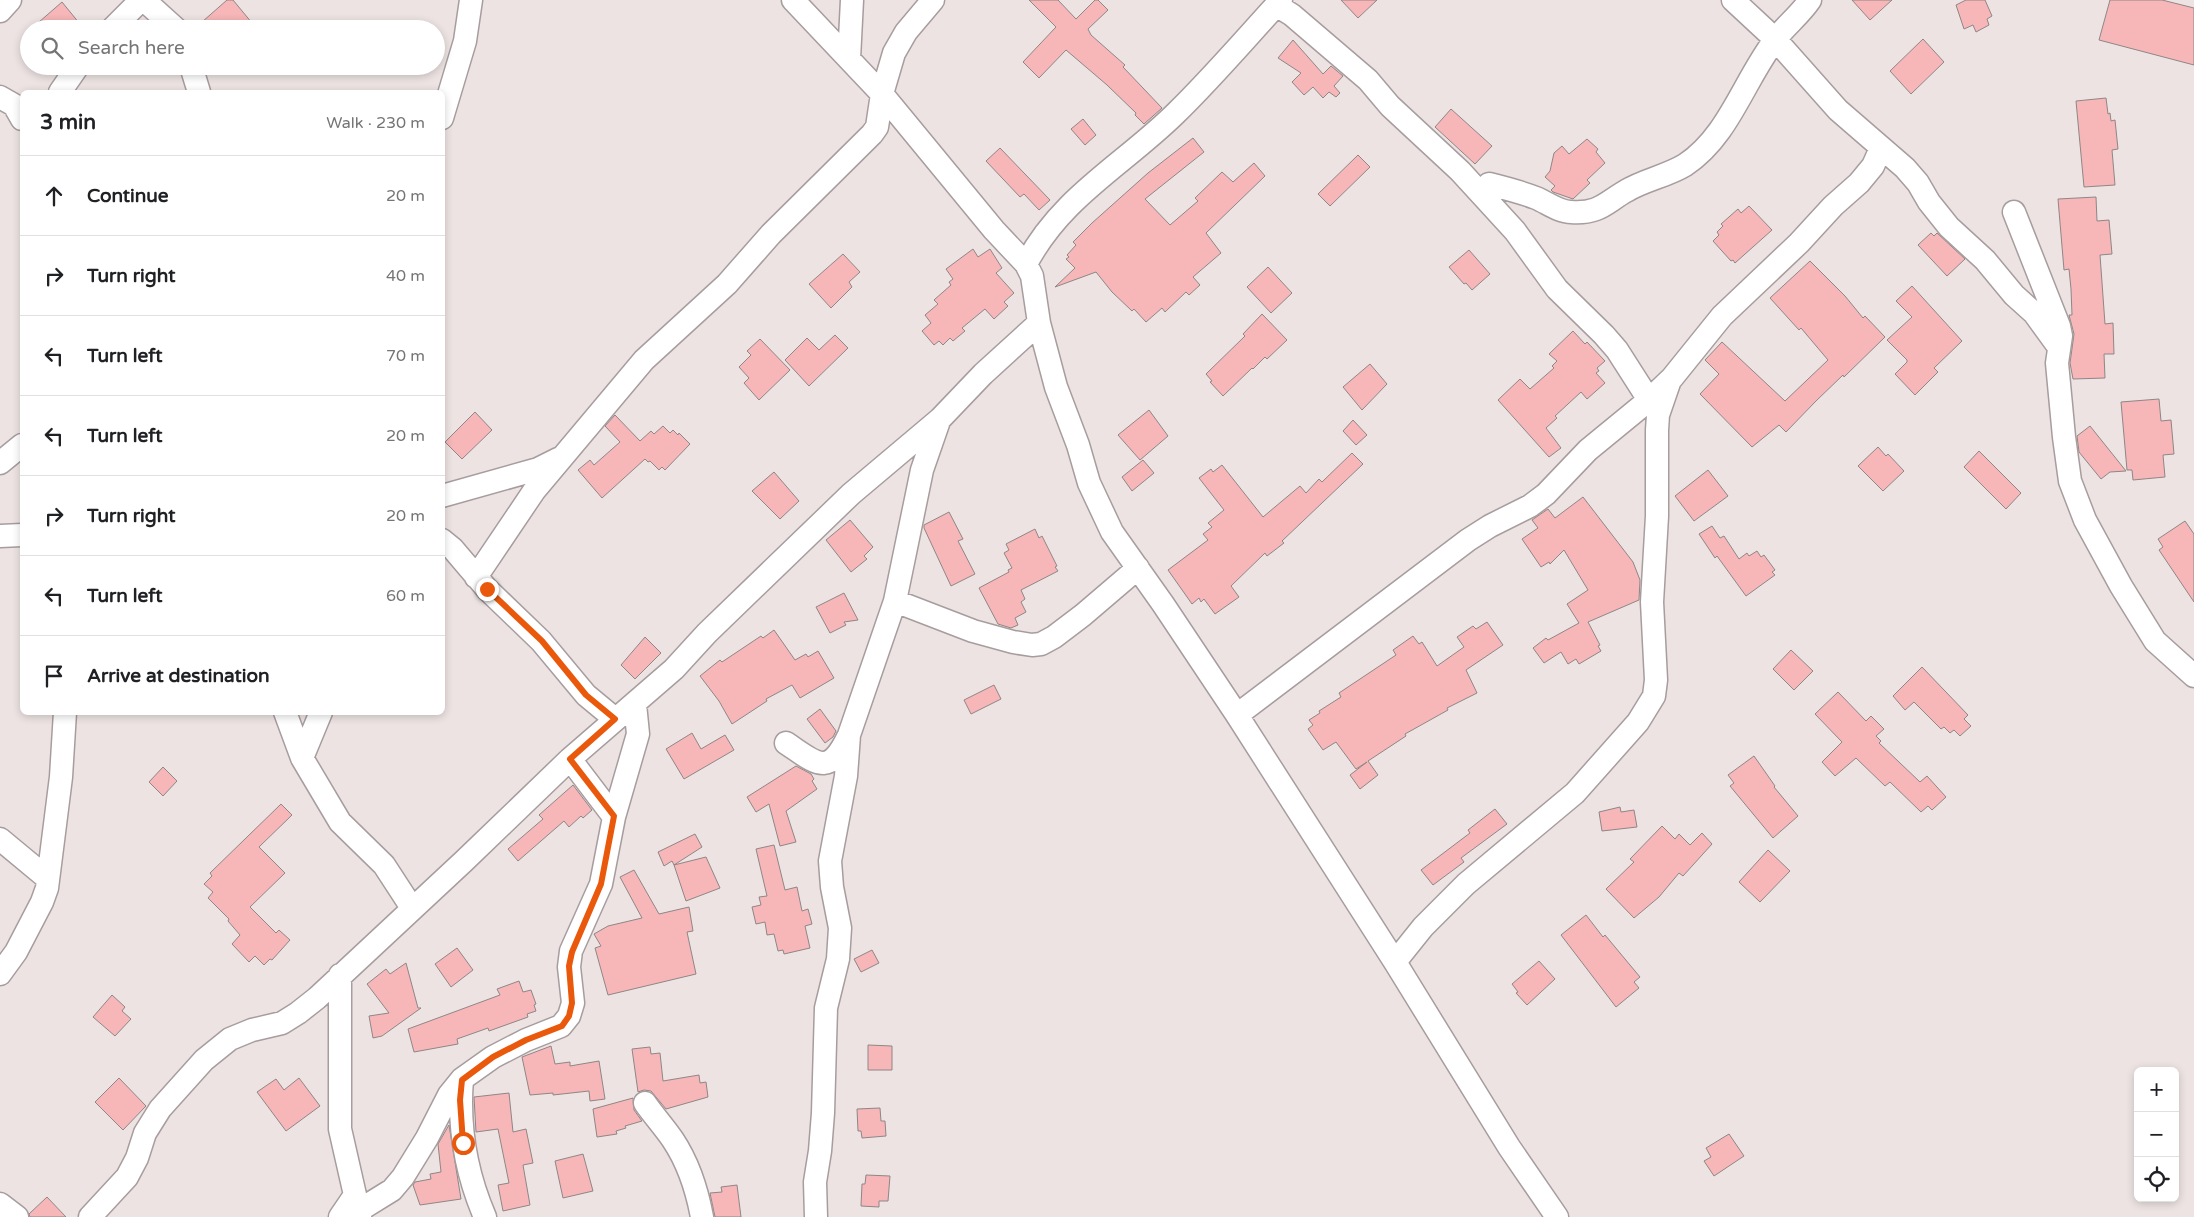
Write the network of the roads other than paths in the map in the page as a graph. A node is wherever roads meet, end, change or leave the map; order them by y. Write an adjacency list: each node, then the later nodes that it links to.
1 (10, 0): 10 (street)
2 (143, 0): 11 (street); 12 (street)
3 (471, 0): 21 (street)
4 (793, 0): 14 (street)
5 (852, 0): 14 (street)
6 (933, 0): 19 (street)
7 (1733, 0): 13 (street)
8 (1810, 0): 13 (street)
9 (1279, 3): 26 (street); 30 (street)
10 (0, 11)
11 (122, 20)
12 (166, 20)
13 (1775, 39): 23 (street); 24 (street)
14 (849, 59): 19 (street)
15 (72, 75): 17 (street)
16 (194, 75): 18 (street)
17 (61, 90)
18 (198, 90)
19 (882, 94): 26 (street); 33 (street)
20 (0, 97): 22 (street)
21 (445, 108)
22 (20, 116)
23 (1880, 148): 28 (street); 29 (street)
24 (1489, 184)
25 (2014, 212): 28 (street)
26 (1026, 264): 27 (street)
27 (1039, 323): 31 (street); 39 (street)
28 (2059, 348): 42 (street)
29 (1672, 378): 30 (street); 57 (street)
30 (1649, 400): 47 (street)
31 (940, 419): 41 (street); 43 (street)
32 (20, 446): 34 (street)
33 (561, 457): 35 (street); 40 (street)
34 (0, 463)
35 (445, 495)
36 (20, 535): 37 (street)
37 (0, 536)
38 (445, 542): 40 (street)
39 (1138, 568): 41 (street); 47 (street)
40 (476, 577): 48 (street)
41 (895, 602): 49 (street)
42 (2194, 676)
43 (635, 704): 48 (street); 53 (street)
44 (64, 715): 55 (street)
45 (286, 715): 51 (street)
46 (320, 715): 51 (street)
47 (1237, 715): 57 (street)
48 (615, 719): 52 (street)
49 (849, 735): 50 (street); 68 (street)
50 (786, 743)
51 (302, 758): 56 (street)
52 (570, 759): 53 (street); 56 (street)
53 (614, 816): 60 (street)
54 (0, 839): 55 (street)
55 (47, 878): 58 (street)
56 (412, 908): 59 (street)
57 (1394, 962): 69 (street)
58 (0, 974)
59 (340, 975): 63 (street); 65 (street)
60 (462, 1080): 63 (street); 66 (street)
61 (645, 1103): 67 (street)
62 (0, 1204): 64 (street)
63 (353, 1210)
64 (17, 1217)
65 (90, 1217)
66 (485, 1217)
67 (702, 1217)
68 (815, 1217)
69 (1558, 1217)

